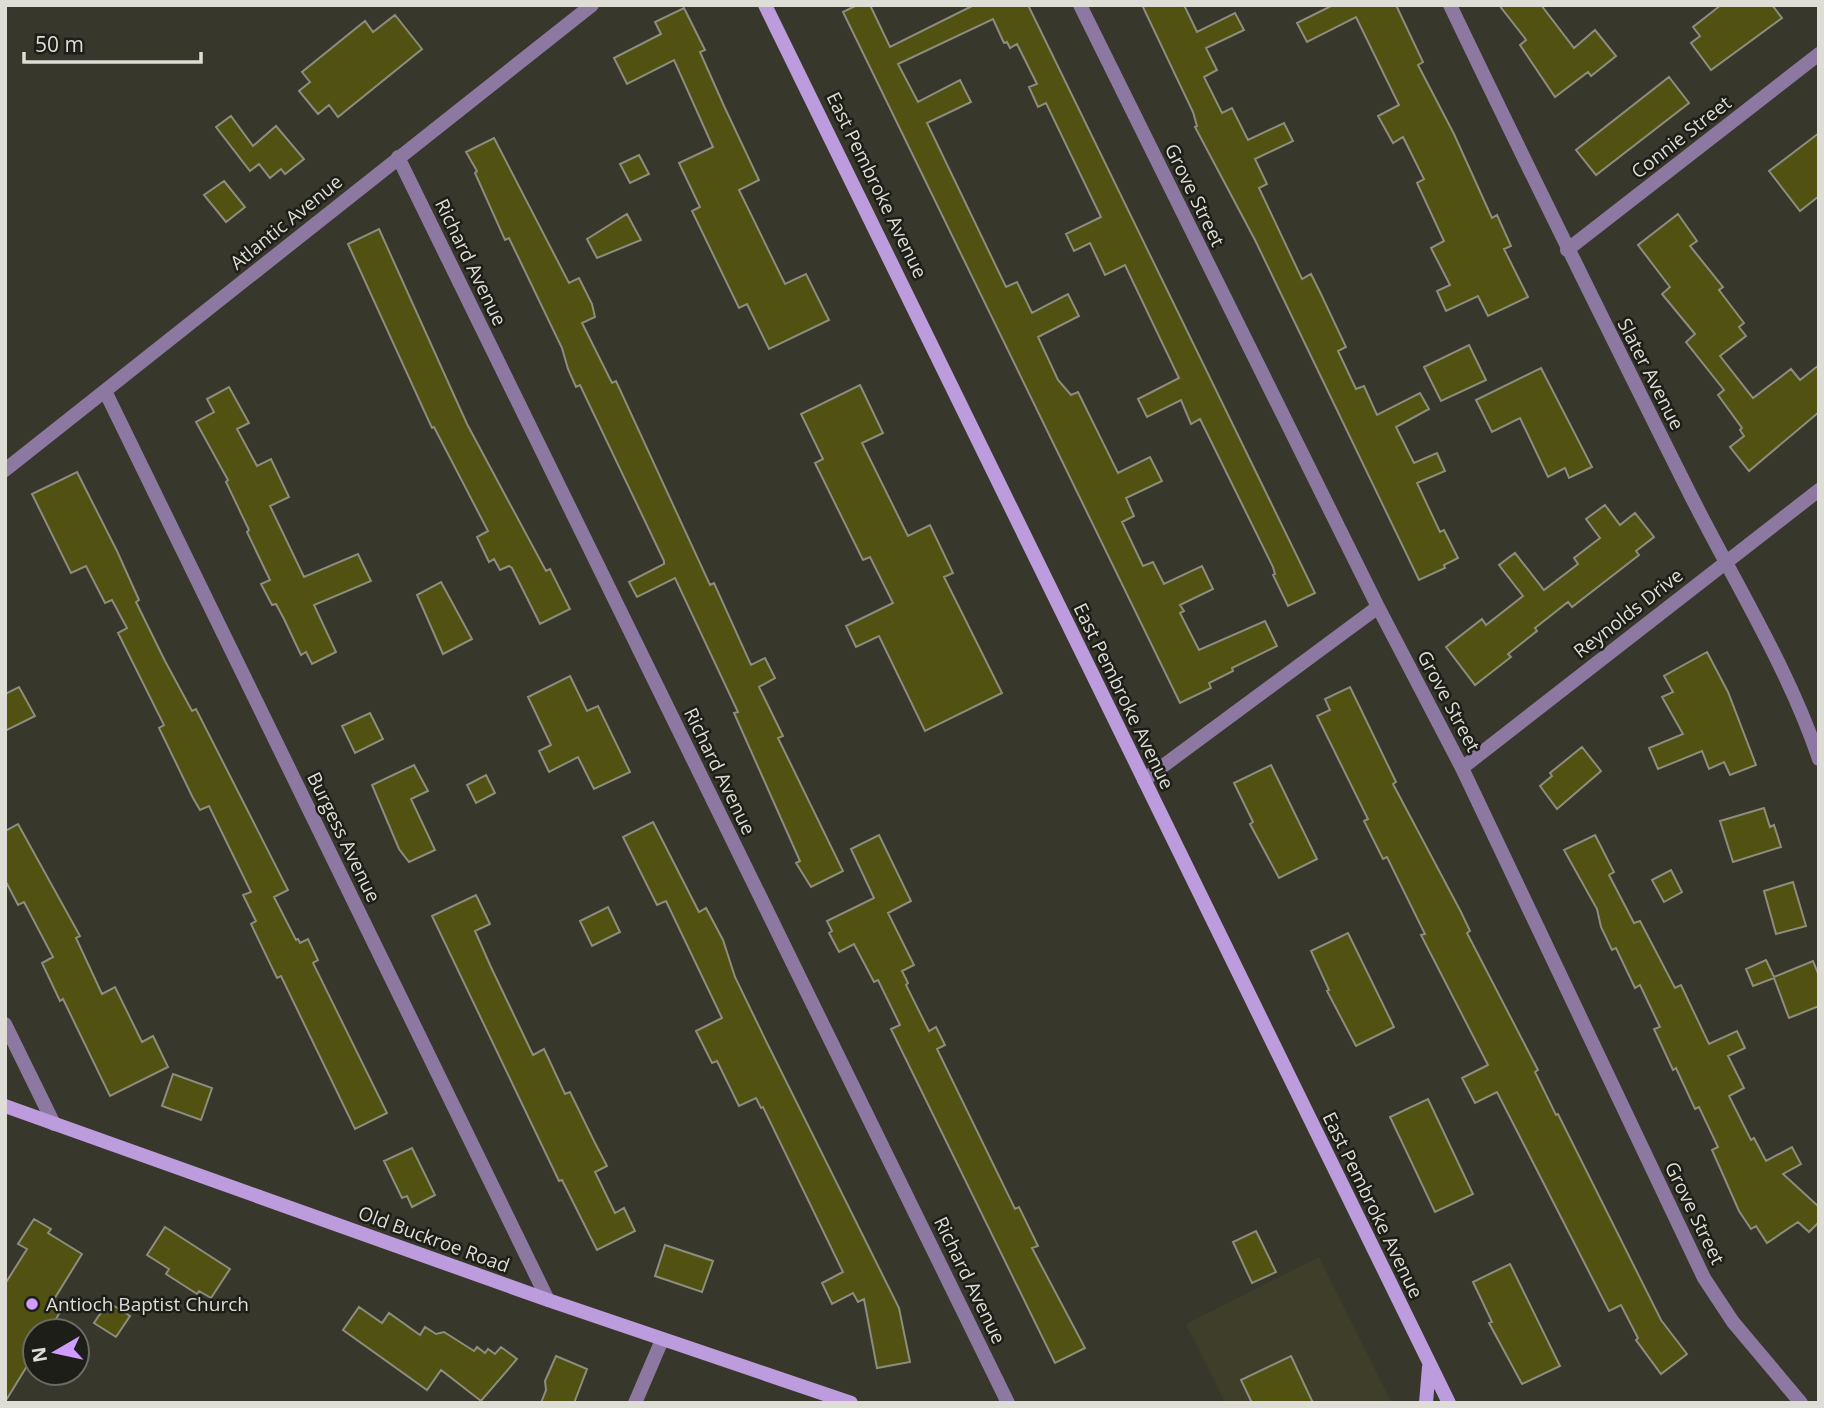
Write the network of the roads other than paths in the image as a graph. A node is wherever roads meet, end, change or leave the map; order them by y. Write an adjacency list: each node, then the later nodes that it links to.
1 (592, 5): 6 (street, Atlantic Avenue)
2 (765, 5): 15 (main road, East Pembroke Avenue)
3 (1080, 5): 12 (street, Grove Street)
4 (1450, 5): 7 (street, Slater Avenue)
5 (1819, 54): 7 (street, Connie Street)
6 (398, 156): 8 (street, Atlantic Avenue); 24 (street, Richard Avenue)
7 (1567, 250): 11 (street, Slater Avenue)
8 (105, 391): 9 (street, Atlantic Avenue); 19 (street, Burgess Avenue)
9 (5, 470)
10 (1819, 489): 11 (street, Reynolds Drive)
11 (1724, 563): 13 (street, Slater Avenue); 14 (street, Reynolds Drive)
12 (1378, 607): 14 (street, Grove Street); 15 (street)
13 (1819, 759)
14 (1462, 768): 27 (street, Grove Street)
15 (1144, 780): 21 (main road, East Pembroke Avenue)
16 (5, 1024): 18 (street)
17 (5, 1106): 18 (main road, Old Buckroe Road)
18 (54, 1124): 19 (main road, Old Buckroe Road)
19 (548, 1300): 20 (main road, Old Buckroe Road)
20 (662, 1339): 22 (street); 23 (main road, Old Buckroe Road)
21 (1429, 1366): 25 (main road); 26 (main road, East Pembroke Avenue)
22 (635, 1403)
23 (851, 1403)
24 (1008, 1403)
25 (1426, 1403)
26 (1449, 1403)
27 (1801, 1403)

